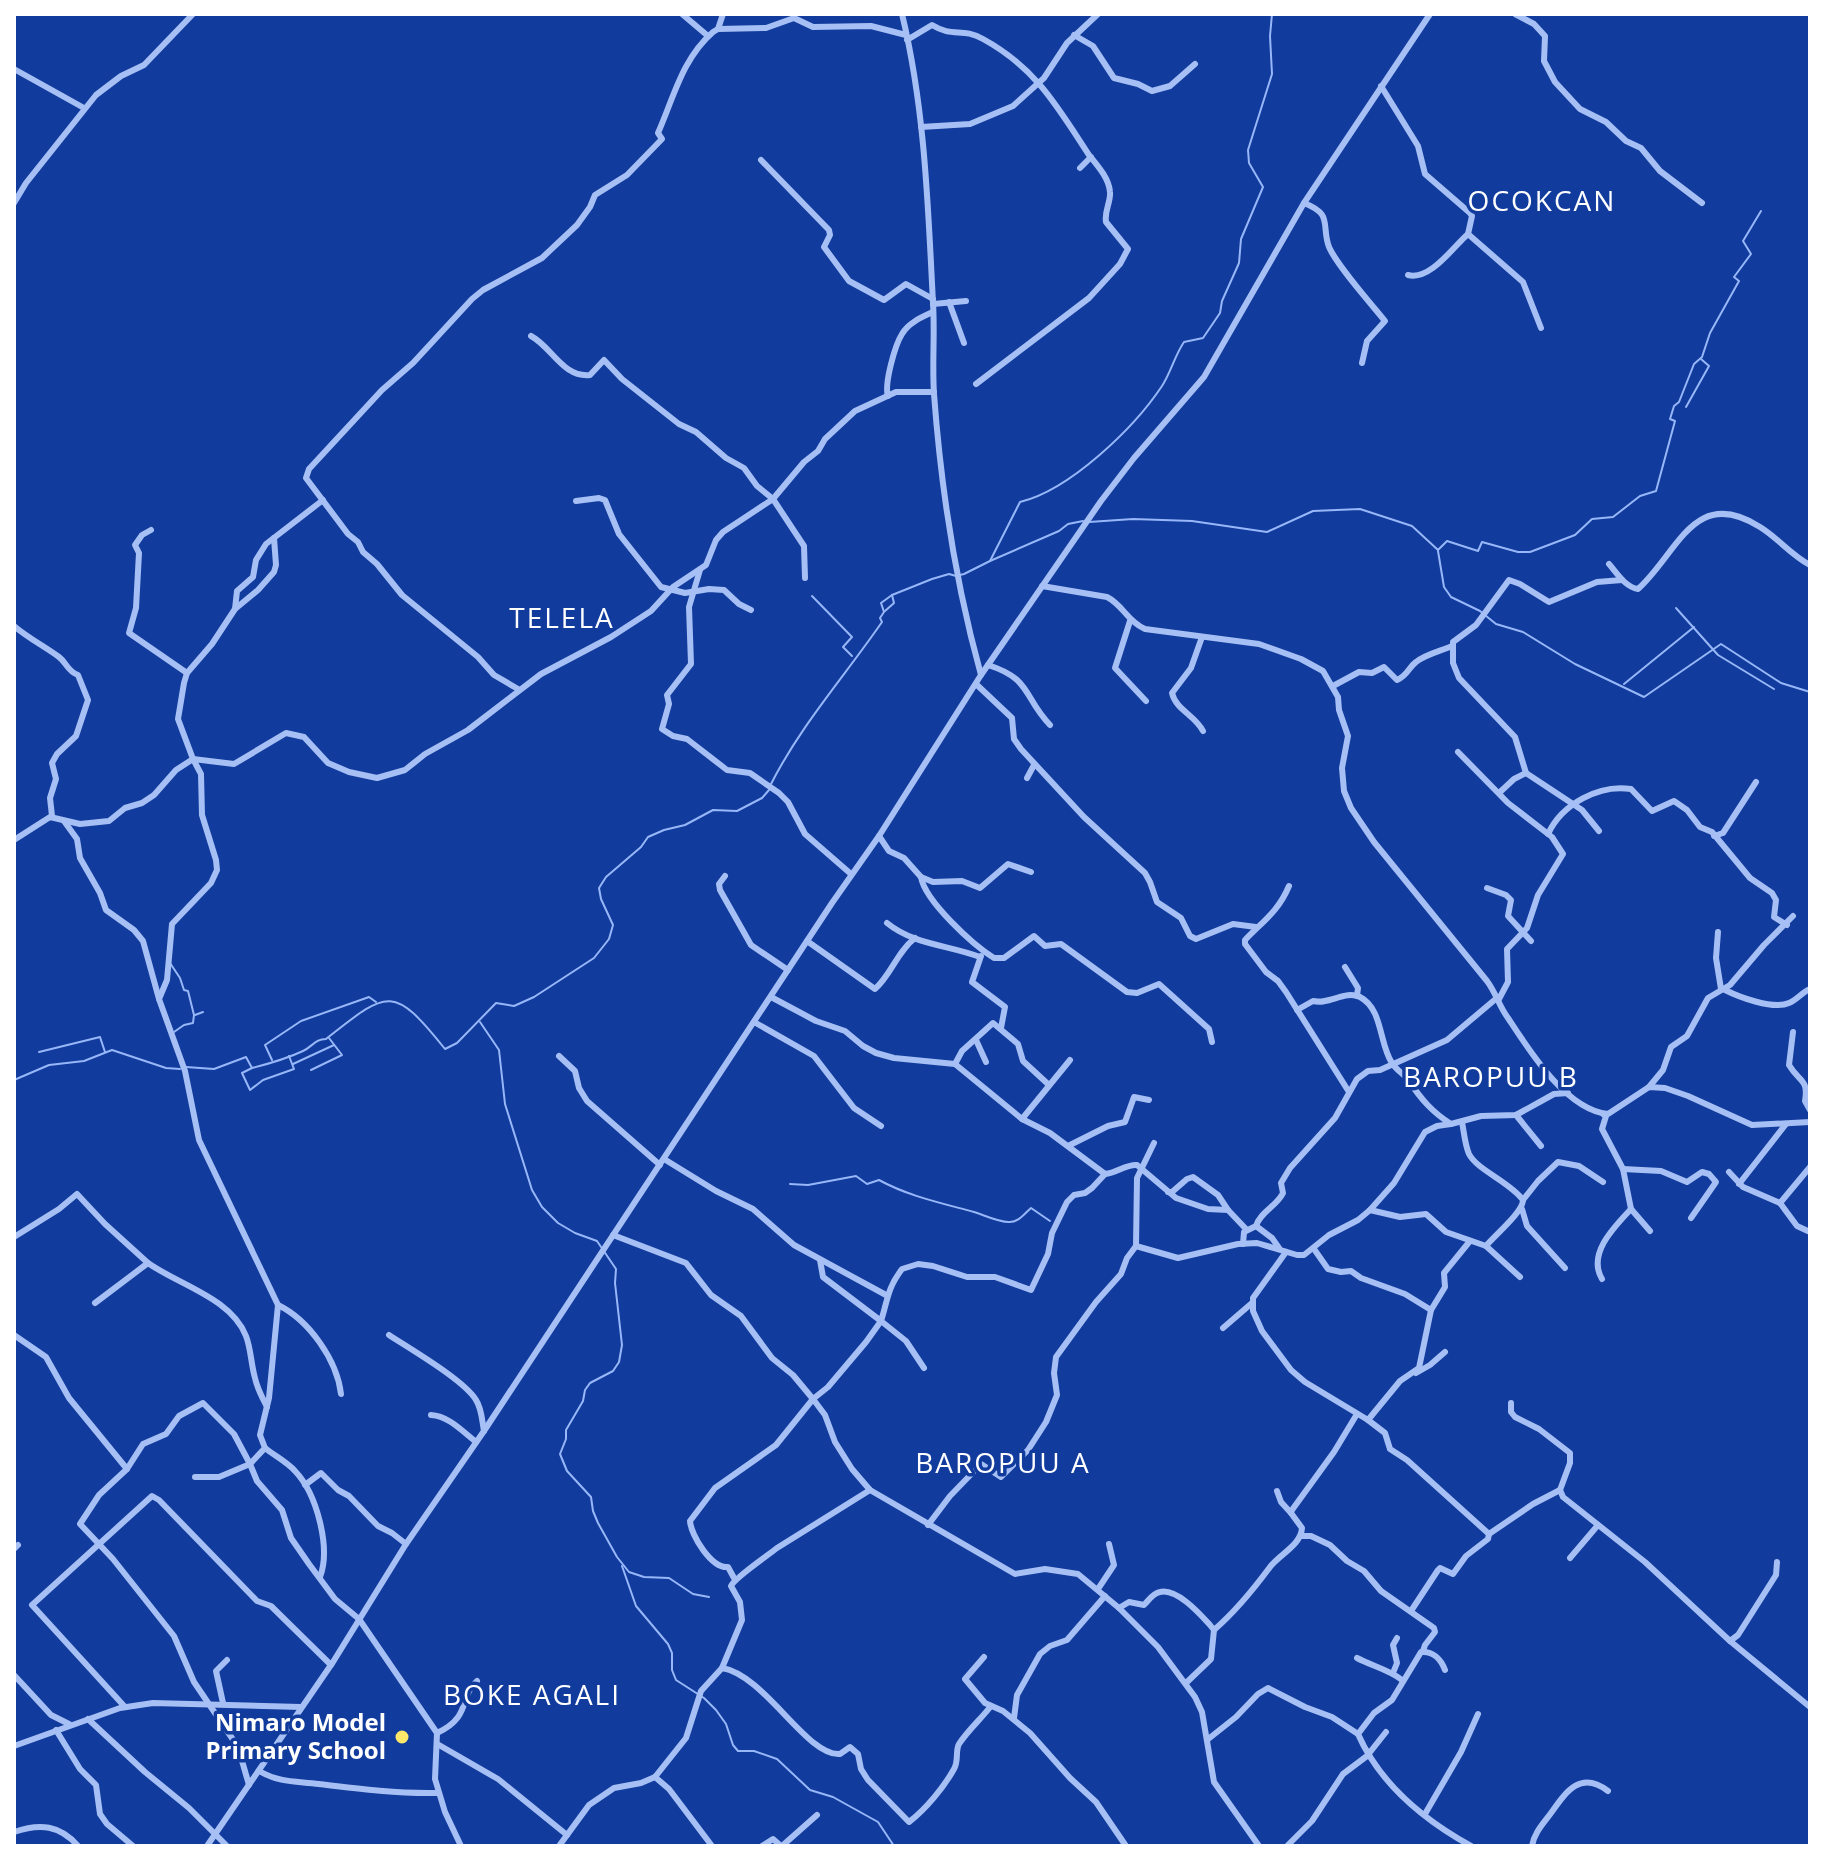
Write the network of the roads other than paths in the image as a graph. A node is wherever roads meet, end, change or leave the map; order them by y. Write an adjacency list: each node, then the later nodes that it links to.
1 (193, 14): 17 (street)
2 (682, 14): 11 (street)
3 (723, 14): 9 (street)
4 (902, 14): 12 (street)
5 (1098, 14): 10 (street)
6 (1430, 14): 16 (street)
7 (1515, 14): 24 (street)
8 (796, 16): 9 (street); 12 (street)
9 (718, 29): 11 (street)
10 (1074, 35): 13 (street); 15 (street)
11 (708, 36): 38 (street)
12 (907, 38): 15 (street); 18 (street)
13 (1195, 64)
14 (14, 69): 17 (street)
15 (1040, 82): 18 (street); 19 (street)
16 (1381, 86): 23 (street); 25 (street)
17 (84, 108): 22 (street)
18 (921, 127): 29 (street)
19 (1091, 157): 21 (street); 34 (street)
20 (761, 160): 29 (street)
21 (1080, 168)
22 (14, 203)
23 (1304, 203): 33 (street); 47 (street)
24 (1702, 203)
25 (1468, 234): 26 (street); 30 (street)
26 (1408, 275)
27 (966, 301): 28 (street)
28 (949, 302): 29 (street); 32 (street)
29 (933, 305): 35 (street); 36 (street)
30 (1541, 328)
31 (531, 336): 37 (street)
32 (964, 343)
33 (1362, 363)
34 (976, 384)
35 (934, 392): 36 (street); 58 (street)
36 (888, 396): 37 (street)
37 (773, 499): 44 (street); 45 (street)
38 (323, 500): 41 (street); 61 (street)
39 (576, 501): 48 (street)
40 (151, 530): 57 (street)
41 (274, 538): 50 (street); 50 (street)
42 (1609, 564): 46 (street)
43 (1810, 565): 46 (street)
44 (700, 570): 48 (street); 49 (street)
45 (805, 578)
46 (1622, 580): 55 (street)
47 (1042, 586): 52 (street); 56 (street)
48 (671, 590): 49 (street); 61 (street)
49 (695, 592): 51 (street); 81 (street)
50 (235, 609): 57 (street)
51 (751, 610)
52 (1130, 621): 54 (street); 62 (street)
53 (14, 626): 73 (street)
54 (1202, 637): 60 (street); 64 (street)
55 (1452, 646): 60 (street); 68 (street)
56 (988, 665): 58 (street); 63 (street)
57 (187, 673): 66 (street)
58 (981, 675): 59 (street)
59 (976, 684): 67 (street); 77 (street)
60 (1333, 686): 102 (street)
61 (518, 689): 66 (street)
62 (1146, 701)
63 (1050, 725)
64 (1203, 731)
65 (1458, 752): 71 (street)
66 (193, 759): 74 (street); 103 (street)
67 (1034, 765): 69 (street); 89 (street)
68 (1526, 773): 71 (street); 72 (street)
69 (1027, 778)
70 (1756, 782): 78 (street)
71 (1499, 793): 76 (street)
72 (1574, 804): 75 (street); 76 (street); 78 (street)
73 (52, 816): 74 (street); 79 (street)
74 (62, 819): 103 (street)
75 (1599, 831)
76 (1548, 834): 90 (street)
77 (879, 836): 81 (street); 83 (street)
78 (1714, 836): 88 (street)
79 (14, 840)
80 (1031, 872): 83 (street)
81 (851, 874): 93 (street)
82 (725, 876): 97 (street)
83 (921, 877): 95 (street)
84 (1289, 886): 89 (street)
85 (1487, 888): 90 (street)
86 (1793, 916): 88 (street)
87 (887, 923): 92 (street)
88 (1787, 925): 99 (street)
89 (1256, 927): 104 (street)
90 (1524, 931): 94 (street); 102 (street)
91 (1718, 932): 99 (street)
92 (915, 938): 93 (street); 95 (street)
93 (807, 941): 97 (street)
94 (1531, 941)
95 (983, 955): 106 (street); 109 (street)
96 (1345, 967): 100 (street)
97 (788, 970): 101 (street)
98 (1810, 989): 99 (street)
99 (1723, 990): 116 (street)
100 (1357, 996): 104 (street); 114 (street)
101 (771, 997): 105 (street); 113 (street)
102 (1498, 998): 114 (street); 118 (street)
103 (159, 999): 168 (street)
104 (1297, 1010): 117 (street)
105 (754, 1022): 128 (street); 132 (street)
106 (1001, 1028): 108 (street); 115 (street)
107 (1793, 1032): 120 (street)
108 (976, 1040): 112 (street); 113 (street)
109 (1212, 1042)
110 (559, 1056): 132 (street)
111 (1070, 1060): 115 (street)
112 (986, 1062)
113 (955, 1064): 123 (street)
114 (1392, 1064): 117 (street); 126 (street)
115 (1049, 1085): 123 (street)
116 (1649, 1087): 121 (street); 127 (street)
117 (1349, 1092): 148 (street)
118 (1568, 1093): 121 (street); 122 (street)
119 (1149, 1100): 130 (street)
120 (1810, 1110)
121 (1603, 1114): 135 (street)
122 (1516, 1115): 124 (street); 131 (street)
123 (1022, 1119): 130 (street)
124 (1462, 1122): 126 (street); 141 (street)
125 (1810, 1122): 127 (street)
126 (1451, 1124): 146 (street)
127 (1787, 1124): 139 (street)
128 (881, 1126)
129 (1154, 1143): 134 (street)
130 (1068, 1146): 137 (street)
131 (1541, 1146)
132 (662, 1162): 152 (street); 160 (street)
133 (1810, 1167): 142 (street)
134 (1141, 1168): 137 (street); 140 (street); 156 (street)
135 (1623, 1169): 144 (street); 147 (street)
136 (1729, 1172): 139 (street)
137 (1105, 1174): 165 (street)
138 (1603, 1182): 141 (street)
139 (1739, 1184): 142 (street)
140 (1168, 1192): 145 (street); 145 (street)
141 (1523, 1200): 143 (street)
142 (1780, 1203): 151 (street)
143 (1522, 1209): 157 (street); 162 (street)
144 (1631, 1209): 150 (street); 164 (street)
145 (1228, 1210): 149 (street)
146 (1370, 1210): 154 (street); 158 (street)
147 (1691, 1218)
148 (1256, 1226): 149 (street); 159 (street)
149 (1246, 1229): 155 (street)
150 (1650, 1231)
151 (1810, 1232)
152 (613, 1235): 178 (street); 184 (street)
153 (14, 1237): 161 (street)
154 (1470, 1241): 157 (street); 169 (street)
155 (1243, 1244): 156 (street); 159 (street)
156 (1136, 1246): 195 (street)
157 (1486, 1246): 163 (street)
158 (1314, 1249): 159 (street); 169 (street)
159 (1283, 1251): 167 (street)
160 (820, 1260): 165 (street); 170 (street)
161 (148, 1263): 166 (street); 180 (street)
162 (1565, 1268)
163 (1520, 1277)
164 (1602, 1279)
165 (886, 1295): 170 (street)
166 (95, 1303)
167 (1252, 1303): 171 (street); 181 (street)
168 (278, 1305): 177 (street); 180 (street)
169 (1431, 1310): 176 (street)
170 (881, 1321): 175 (street); 178 (street)
171 (1223, 1328)
172 (14, 1335): 188 (street)
173 (389, 1335): 184 (street)
174 (1445, 1352): 176 (street)
175 (924, 1368)
176 (1413, 1375): 183 (street)
177 (341, 1394)
178 (813, 1399): 191 (street); 205 (street)
179 (1511, 1403): 192 (street)
180 (267, 1407): 186 (street)
181 (1357, 1414): 183 (street); 194 (street)
182 (431, 1415): 185 (street)
183 (1368, 1420): 197 (street)
184 (484, 1431): 185 (street)
185 (476, 1442): 200 (street)
186 (265, 1448): 187 (street); 190 (street)
187 (250, 1464): 188 (street); 189 (street); 204 (street)
188 (127, 1469): 199 (street)
189 (195, 1477)
190 (305, 1485): 200 (street); 204 (street)
191 (870, 1490): 195 (street); 205 (street)
192 (1560, 1490): 196 (street); 197 (street)
193 (1277, 1491): 194 (street)
194 (1291, 1513): 198 (street)
195 (928, 1525): 206 (street)
196 (1598, 1525): 202 (street); 213 (street)
197 (1489, 1534): 209 (street)
198 (1301, 1536): 209 (street); 211 (street)
199 (98, 1544): 218 (street); 226 (street); 229 (street)
200 (406, 1544): 210 (street)
201 (1109, 1544): 206 (street)
202 (1570, 1558)
203 (1777, 1562): 213 (street)
204 (320, 1577): 210 (street)
205 (734, 1578): 219 (street)
206 (1098, 1589): 207 (street)
207 (1105, 1596): 208 (street); 234 (street)
208 (1119, 1608): 211 (street); 225 (street)
209 (1411, 1611): 214 (street)
210 (359, 1619): 218 (street); 239 (street)
211 (1214, 1630): 225 (street)
212 (1397, 1638): 221 (street)
213 (1730, 1641): 231 (street)
214 (1423, 1651): 220 (street); 223 (street)
215 (984, 1657): 228 (street)
216 (1357, 1658): 221 (street)
217 (227, 1660): 227 (street)
218 (331, 1665): 230 (street)
219 (722, 1668): 228 (street); 246 (street)
220 (1445, 1670)
221 (1393, 1673): 223 (street)
222 (14, 1675): 233 (street)
223 (1402, 1680): 240 (street)
224 (477, 1681): 239 (street)
225 (1186, 1683): 241 (street)
226 (206, 1703): 227 (street); 229 (street); 247 (street)
227 (223, 1703): 230 (street)
228 (991, 1706): 234 (street)
229 (125, 1707): 235 (street)
230 (301, 1707): 245 (street)
231 (1810, 1707)
232 (1478, 1714): 250 (street)
233 (51, 1715): 236 (street); 237 (street)
234 (1014, 1718): 264 (street)
235 (88, 1719): 236 (street); 253 (street)
236 (72, 1724): 237 (street)
237 (53, 1731): 243 (street); 256 (street)
238 (1386, 1732): 244 (street)
239 (437, 1733): 242 (street)
240 (1358, 1734): 241 (street); 244 (street)
241 (1207, 1740): 265 (street)
242 (439, 1745): 249 (street); 254 (street)
243 (14, 1746)
244 (1367, 1756): 250 (street); 266 (street)
245 (259, 1771): 247 (street); 249 (street)
246 (655, 1777): 254 (street); 261 (street)
247 (249, 1785): 253 (street)
248 (1608, 1791): 268 (street)
249 (438, 1793): 259 (street)
250 (1425, 1814): 267 (street)
251 (817, 1815): 263 (street)
252 (14, 1832): 255 (street)
253 (216, 1835): 257 (street); 258 (street)
254 (567, 1835): 260 (street)
255 (78, 1846)
256 (133, 1846)
257 (207, 1846)
258 (227, 1846)
259 (461, 1846)
260 (559, 1846)
261 (712, 1846)
262 (762, 1846): 263 (street)
263 (782, 1846)
264 (1126, 1846)
265 (1259, 1846)
266 (1287, 1846)
267 (1471, 1846)
268 (1532, 1846)

